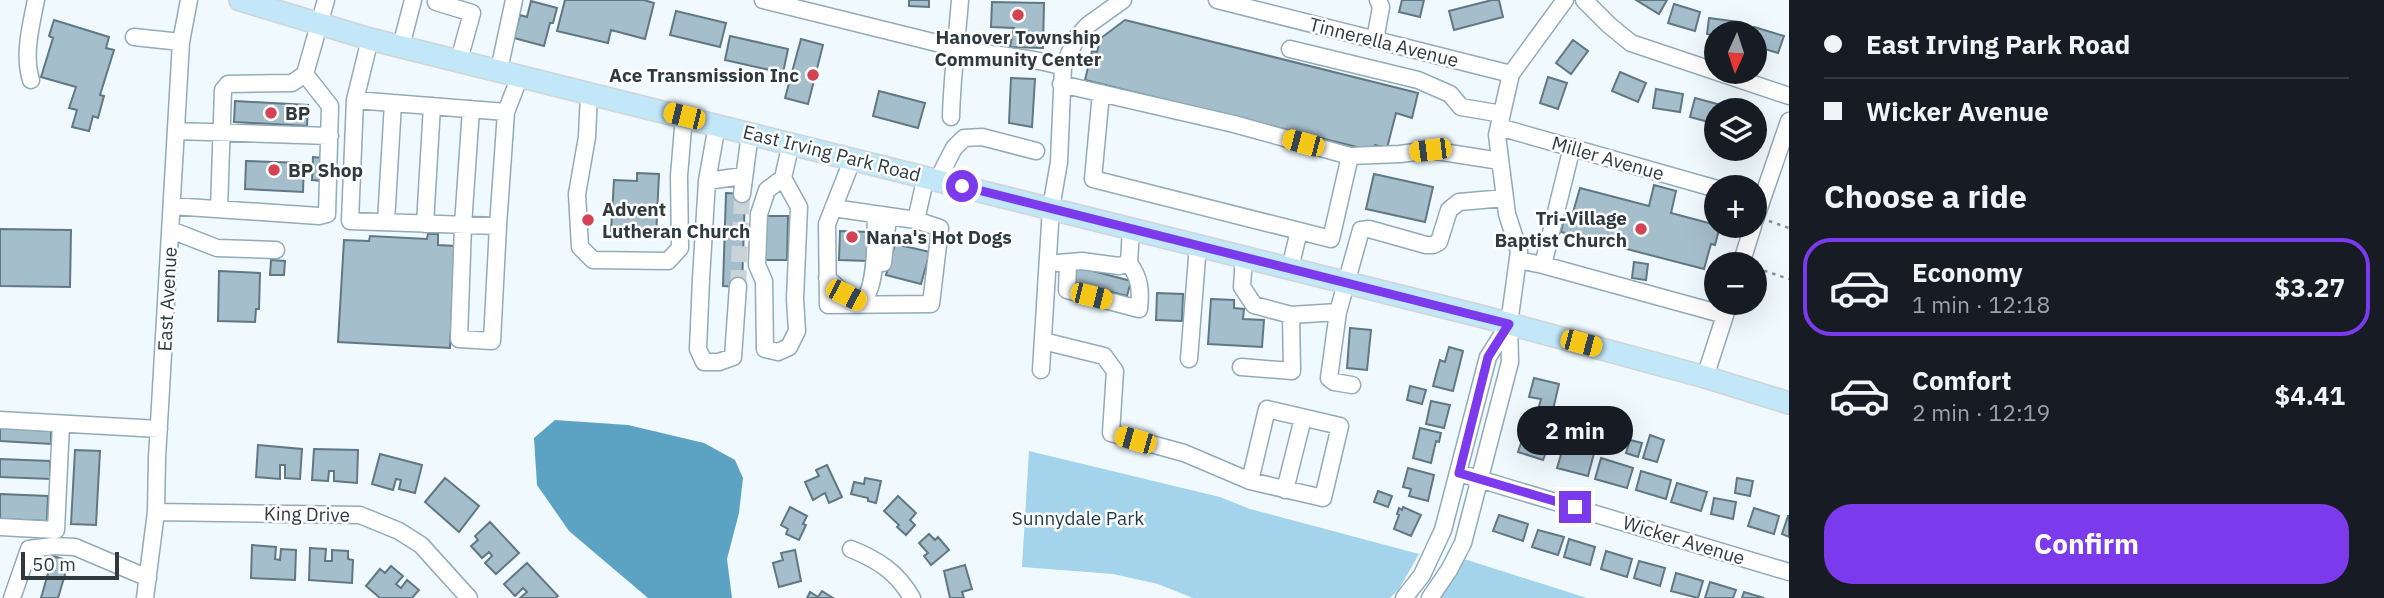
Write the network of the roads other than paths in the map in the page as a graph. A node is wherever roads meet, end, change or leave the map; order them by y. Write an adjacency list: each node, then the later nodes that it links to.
1 (37, 0): 31 (street)
2 (189, 0): 21 (street, East Avenue)
3 (240, 0): 17 (main road, East Irving Park Road)
4 (327, 0): 17 (street)
5 (412, 0): 22 (street)
6 (514, 0): 27 (street)
7 (960, 0): 23 (street)
8 (1122, 0): 26 (street)
9 (1217, 0): 16 (street, Tinnerella Avenue)
10 (1287, 0): 16 (street)
11 (1378, 0): 20 (street)
12 (1565, 0): 29 (street)
13 (1584, 0): 35 (street)
14 (773, 1): 23 (street)
15 (436, 2): 25 (street)
16 (1283, 17): 20 (street, Tinnerella Avenue)
17 (321, 24): 19 (main road, East Irving Park Road); 28 (street)
18 (134, 37): 21 (street)
19 (370, 39): 22 (main road, East Irving Park Road); 36 (street)
20 (1375, 40): 29 (street, Tinnerella Avenue)
21 (181, 42): 46 (street, East Avenue)
22 (401, 46): 25 (main road, East Irving Park Road)
23 (957, 48): 26 (street); 42 (street)
24 (1290, 49): 43 (street, Miller Avenue)
25 (459, 60): 27 (main road, East Irving Park Road)
26 (1063, 67): 32 (street)
27 (499, 70): 30 (main road, East Irving Park Road)
28 (305, 74): 47 (street); 49 (street)
29 (1511, 74): 43 (street)
30 (520, 76): 33 (main road, East Irving Park Road); 40 (street)
31 (31, 80)
32 (1061, 84): 34 (street); 66 (street)
33 (589, 93): 41 (main road, East Irving Park Road); 41 (street)
34 (1101, 93): 53 (street); 76 (street)
35 (1789, 96)
36 (355, 100): 37 (street); 70 (street)
37 (393, 103): 38 (street); 70 (street)
38 (432, 106): 39 (street); 71 (street)
39 (471, 109): 40 (street); 72 (street)
40 (506, 112): 73 (street)
41 (684, 116): 45 (main road, East Irving Park Road)
42 (951, 117)
43 (1501, 120): 51 (street, Miller Avenue); 55 (street)
44 (1789, 121): 60 (street)
45 (717, 125): 48 (main road, East Irving Park Road); 59 (street)
46 (176, 131): 47 (street); 64 (street, East Avenue)
47 (221, 132): 49 (street); 67 (street)
48 (750, 133): 50 (main road, East Irving Park Road); 56 (street)
49 (330, 136): 67 (street)
50 (791, 143): 54 (main road, East Irving Park Road); 57 (street)
51 (1572, 147): 61 (street, Miller Avenue); 84 (street)
52 (1036, 151): 58 (street)
53 (1350, 156): 55 (street); 76 (street)
54 (853, 158): 58 (main road, East Irving Park Road); 65 (street)
55 (1500, 161): 63 (street)
56 (743, 176): 59 (street); 62 (street)
57 (783, 178): 57 (street)
58 (932, 178): 66 (main road, East Irving Park Road); 69 (street)
59 (708, 181): 88 (street)
60 (1767, 182)
61 (1704, 185)
62 (742, 194)
63 (1505, 198): 80 (street); 87 (street)
64 (172, 206): 67 (street); 75 (street, East Avenue)
65 (833, 208): 68 (street); 86 (street)
66 (1051, 208): 74 (main road, East Irving Park Road); 81 (street)
67 (219, 209)
68 (882, 216): 69 (street); 86 (street); 89 (street)
69 (916, 220): 89 (street)
70 (386, 222): 71 (street)
71 (425, 224): 72 (street)
72 (463, 225): 73 (street); 73 (street)
73 (498, 226)
74 (1131, 228): 77 (main road, East Irving Park Road); 83 (street)
75 (170, 230): 78 (street); 105 (street, East Avenue)
76 (1299, 231): 85 (street)
77 (1198, 245): 79 (main road, East Irving Park Road); 96 (street)
78 (276, 250)
79 (1244, 256): 85 (main road, East Irving Park Road); 92 (street)
80 (1518, 260): 84 (street); 94 (street)
81 (1049, 262): 82 (street); 95 (street)
82 (1068, 263): 83 (street); 83 (street)
83 (1129, 263)
84 (1543, 265): 90 (street)
85 (1290, 268): 87 (main road, East Irving Park Road)
86 (827, 278): 89 (street)
87 (1346, 282): 91 (street); 94 (main road, East Irving Park Road)
88 (738, 286)
89 (878, 304)
90 (1704, 304)
91 (1338, 312): 92 (street); 100 (street)
92 (1291, 315): 97 (street)
93 (1725, 315): 99 (street)
94 (1509, 324): 99 (main road, East Irving Park Road); 106 (street); 107 (street)
95 (1043, 341): 98 (street); 108 (street)
96 (1189, 359)
97 (1241, 367)
98 (1041, 370)
99 (1705, 377): 101 (main road, East Irving Park Road)
100 (1352, 385)
101 (1789, 403)
102 (1303, 418): 108 (street); 109 (street); 109 (street)
103 (0, 420): 104 (street)
104 (61, 424): 105 (street); 111 (street)
105 (159, 429): 110 (street, East Avenue)
106 (1459, 473): 107 (street, Wicker Avenue); 119 (street)
107 (1479, 478): 113 (street, Wicker Avenue); 120 (street)
108 (1250, 481): 109 (street)
109 (1286, 489)
110 (156, 512): 114 (street, East Avenue); 117 (street, King Drive)
111 (0, 527)
112 (852, 549): 118 (street)
113 (1789, 572)
114 (148, 578): 115 (street); 116 (street, East Avenue)
115 (12, 598)
116 (145, 598)
117 (469, 598)
118 (912, 598)
119 (1404, 598)
120 (1430, 598)

